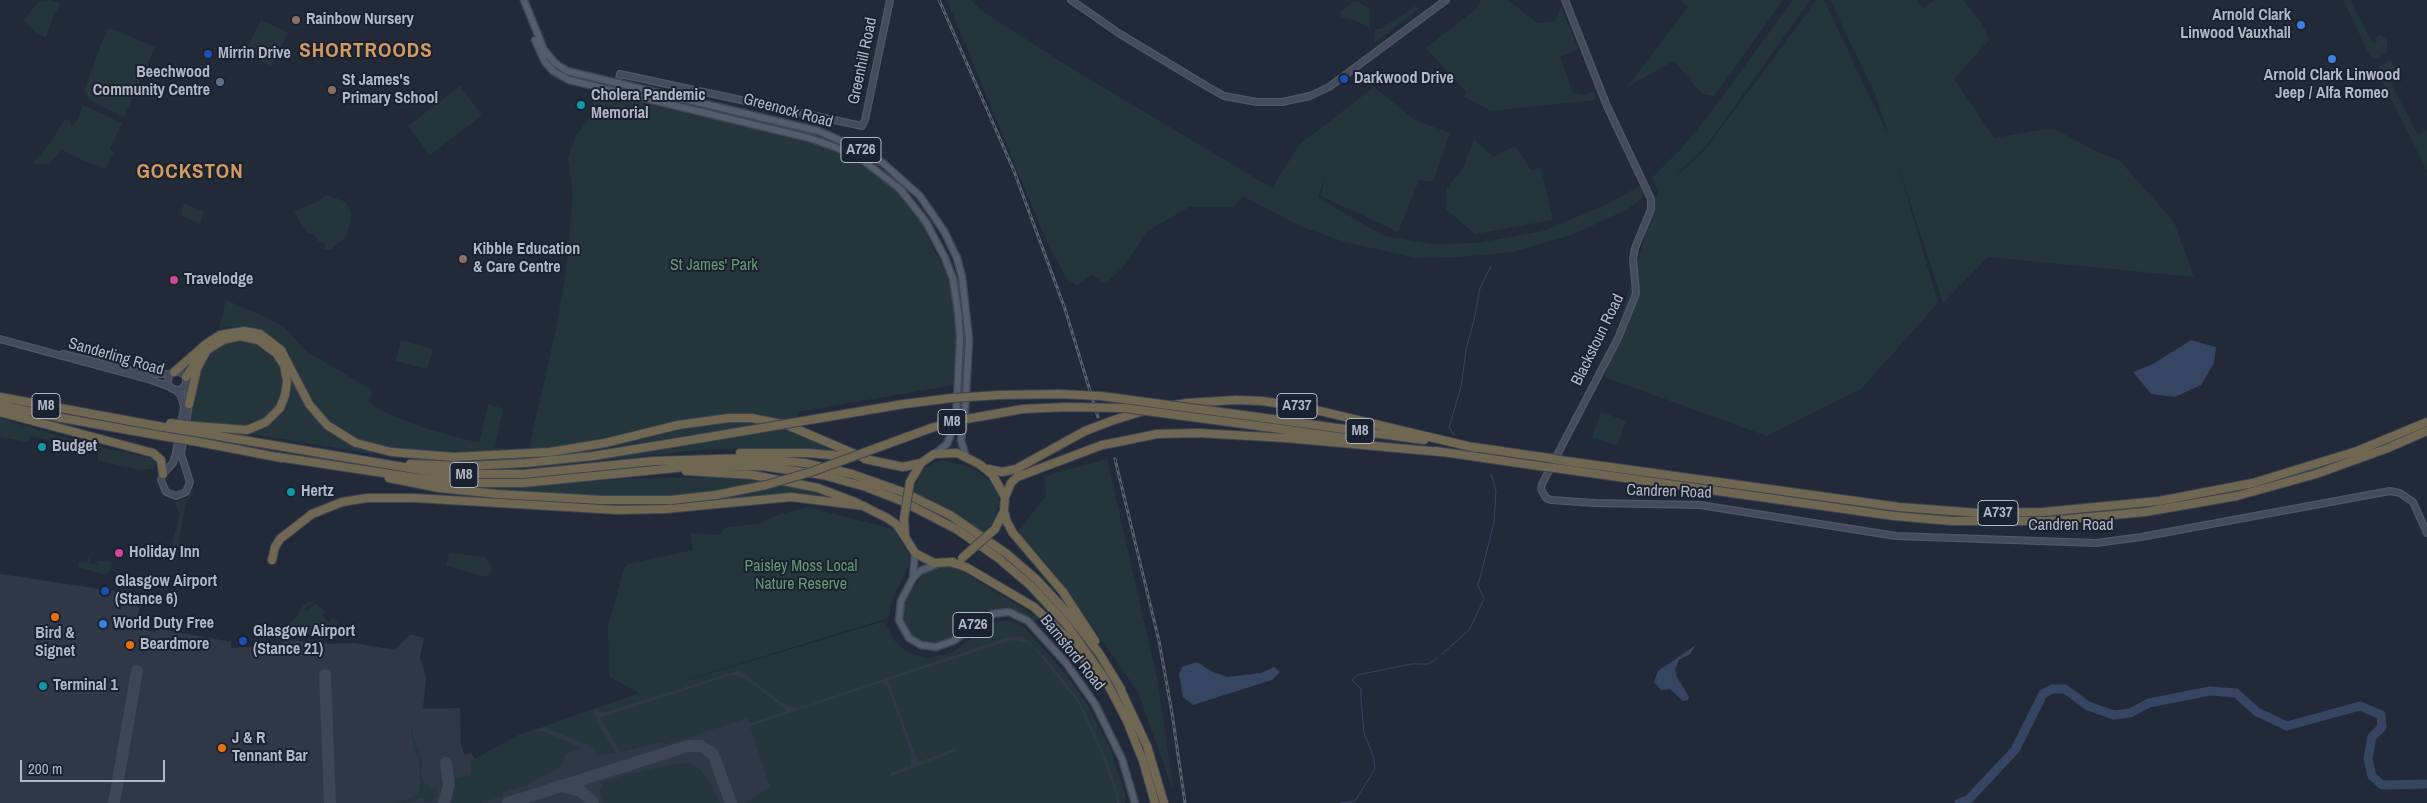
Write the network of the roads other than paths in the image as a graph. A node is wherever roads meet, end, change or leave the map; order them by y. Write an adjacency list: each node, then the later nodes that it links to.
1 (524, 0): 6 (main road, Greenock Road / A726); 7 (main road, Greenock Road / A726)
2 (890, 0): 6 (street, Greenhill Road)
3 (1071, 0): 4 (street)
4 (1446, 0)
5 (1565, 0): 33 (street, Blackstoun Road)
6 (618, 84): 7 (street); 25 (main road, Greenock Road / A726)
7 (616, 93): 23 (main road, Greenock Road / A726)
8 (0, 339): 10 (street, Sanderling Road)
9 (207, 350): 12 (highway); 15 (highway); 19 (highway)
10 (54, 353): 11 (street, Sanderling Road); 13 (street, Sanderling Road)
11 (173, 373): 12 (street); 13 (street); 27 (highway)
12 (186, 379): 13 (street); 15 (street)
13 (173, 389): 31 (street)
14 (0, 397): 19 (highway, M8, bridge)
15 (189, 404): 31 (street)
16 (0, 405): 26 (highway, M8, bridge)
17 (0, 412): 31 (highway)
18 (2427, 422): 21 (highway, A737, bridge)
19 (195, 429): 24 (highway, M8)
20 (2427, 433): 22 (highway, A737, bridge)
21 (1476, 448): 24 (highway, M8, bridge); 30 (highway, A737, bridge)
22 (1441, 452): 26 (highway, M8, bridge); 34 (highway, A737, bridge)
23 (934, 454): 25 (highway); 29 (highway, A726)
24 (341, 456): 28 (highway, M8)
25 (966, 456): 30 (highway)
26 (278, 457): 32 (highway, M8)
27 (869, 460): 28 (highway, M8); 29 (highway)
28 (654, 461): 44 (highway, M8)
29 (921, 463): 38 (highway, A726, bridge)
30 (987, 469): 34 (highway)
31 (163, 474)
32 (582, 477): 35 (highway, M8); 45 (highway, M8)
33 (1543, 494): 37 (street, Candren Road)
34 (1005, 497): 36 (highway)
35 (864, 506): 38 (highway); 40 (highway)
36 (1004, 511): 41 (highway, bridge); 44 (highway, M8)
37 (2427, 533)
38 (905, 537): 39 (highway, A726)
39 (915, 553): 42 (highway); 43 (main road, Barnsford Road / A726)
40 (272, 560)
41 (950, 562): 42 (highway); 45 (highway, M8)
42 (938, 564): 43 (main road)
43 (913, 578): 46 (main road, Barnsford Road / A726)
44 (1120, 689): 48 (highway, M8)
45 (1119, 704): 47 (highway, M8)
46 (1135, 803)
47 (1155, 803)
48 (1164, 803)

